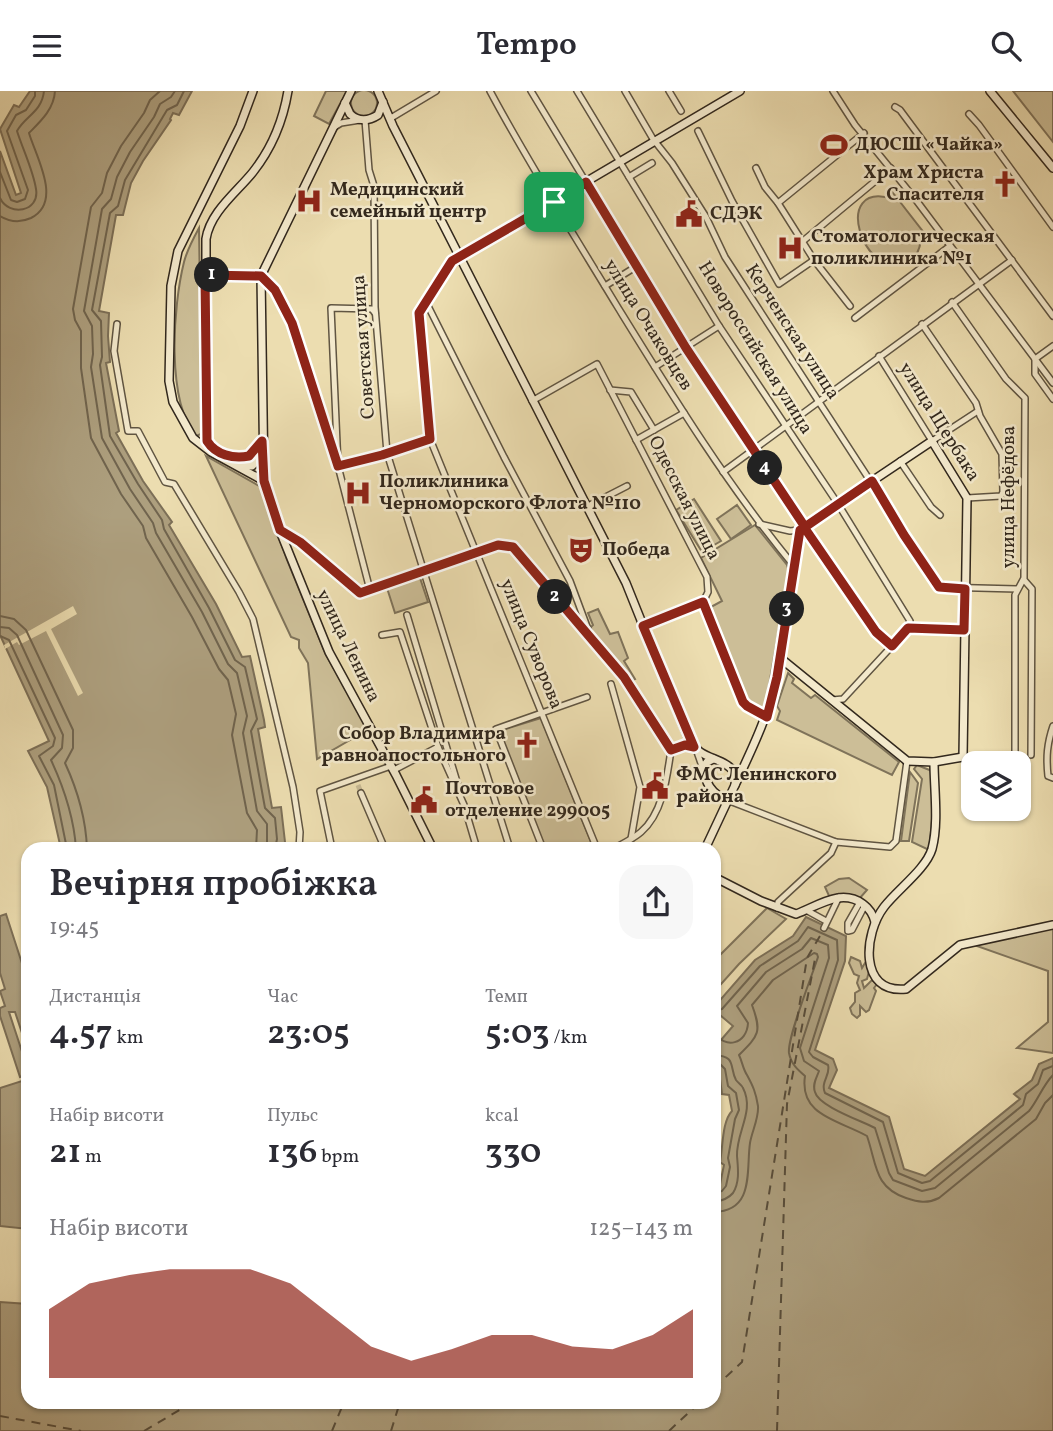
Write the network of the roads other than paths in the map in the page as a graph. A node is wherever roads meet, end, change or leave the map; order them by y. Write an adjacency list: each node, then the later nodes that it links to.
1 (253, 91): 75 (main road)
2 (288, 91): 41 (main road)
3 (351, 91): 14 (main road, улица Ленина)
4 (378, 91): 15 (main road)
5 (436, 91): 20 (street)
6 (490, 91): 32 (street, улица Очаковцев)
7 (531, 91): 31 (street)
8 (577, 91): 25 (street, Новороссийская улица)
9 (625, 91): 24 (street, Керченская улица)
10 (669, 91): 17 (street)
11 (740, 91): 24 (main road)
12 (833, 91): 23 (street)
13 (990, 91): 29 (main road)
14 (345, 102): 19 (main road); 21 (main road, улица Ленина)
15 (383, 102): 19 (main road); 20 (main road)
16 (895, 107): 39 (street)
17 (681, 111)
18 (969, 114): 34 (street)
19 (366, 120): 20 (main road); 21 (street); 48 (street, Советская улица)
20 (392, 122): 37 (main road)
21 (333, 128): 42 (main road, улица Ленина)
22 (698, 131): 38 (street)
23 (863, 133): 28 (street); 33 (street)
24 (654, 141): 25 (main road); 63 (street, Керченская улица)
25 (620, 162): 30 (street, Новороссийская улица); 31 (main road)
26 (652, 163): 30 (street)
27 (756, 168): 33 (street)
28 (891, 168): 35 (street); 36 (street)
29 (1053, 168)
30 (629, 177): 53 (street, Новороссийская улица)
31 (586, 182): 32 (main road); 40 (street)
32 (554, 202): 37 (main road); 44 (street, улица Очаковцев)
33 (778, 203): 35 (street)
34 (1053, 227)
35 (803, 241): 38 (street)
36 (950, 246): 43 (street); 50 (street)
37 (460, 256): 45 (street, улица Суворова); 62 (main road)
38 (814, 260): 47 (street)
39 (1012, 260): 43 (street); 49 (street)
40 (637, 266): 44 (street); 55 (street)
41 (205, 275): 42 (main road); 71 (main road)
42 (261, 276): 71 (main road, улица Ленина); 77 (street)
43 (978, 284): 46 (street); 57 (street)
44 (605, 286): 58 (street, улица Очаковцев)
45 (426, 302): 68 (street, улица Суворова); 102 (street)
46 (952, 302): 52 (street); 92 (street, улица Нефёдова)
47 (850, 306)
48 (376, 314): 73 (street, Советская улица); 77 (street)
49 (1053, 316)
50 (855, 318)
51 (117, 324): 133 (street)
52 (922, 324): 56 (street); 64 (street)
53 (719, 326): 55 (street); 66 (street, Новороссийская улица)
54 (1053, 346): 57 (street)
55 (686, 348): 58 (street); 72 (street)
56 (879, 356): 63 (street); 70 (street, улица Щербака)
57 (1035, 359): 59 (street); 61 (street)
58 (655, 367): 65 (street, улица Очаковцев)
59 (1053, 383)
60 (610, 390): 62 (street, Одесская улица); 67 (street); 69 (street, Одесская улица)
61 (1053, 399)
62 (532, 401): 84 (main road)
63 (819, 402): 66 (street); 80 (street, Керченская улица)
64 (978, 411): 70 (street); 82 (street)
65 (684, 413): 67 (street); 78 (street, улица Очаковцев)
66 (785, 427): 72 (street); 83 (street, Новороссийская улица)
67 (654, 430): 69 (street)
68 (430, 439): 73 (street); 89 (street, улица Суворова)
69 (636, 440): 96 (street, Одесская улица)
70 (932, 440): 76 (main road); 82 (main road, улица Щербака)
71 (262, 441): 74 (main road, улица Ленина)
72 (753, 451): 78 (street); 87 (street)
73 (387, 453): 77 (street); 91 (street, Советская улица)
74 (262, 456): 75 (main road); 79 (main road, улица Ленина)
75 (230, 461): 79 (main road)
76 (900, 461): 80 (main road); 85 (street)
77 (338, 466): 95 (street)
78 (723, 472): 86 (street, улица Очаковцев)
79 (264, 481): 88 (main road, улица Ленина)
80 (872, 481): 83 (main road); 93 (street, Керченская улица)
81 (627, 486): 84 (street)
82 (967, 498): 93 (main road, улица Щербака)
83 (838, 504): 87 (main road); 99 (street, Новороссийская улица)
84 (586, 507): 98 (main road)
85 (940, 515)
86 (760, 524): 87 (street); 90 (street, улица Очаковцев)
87 (802, 529): 90 (main road); 103 (street)
88 (280, 530): 95 (street); 125 (main road, улица Ленина)
89 (477, 552): 91 (street); 102 (street); 110 (street, улица Суворова)
90 (794, 566): 104 (main road)
91 (422, 571): 95 (street); 114 (street, Советская улица)
92 (1024, 580): 94 (street, улица Нефёдова); 119 (street)
93 (965, 589): 94 (street); 100 (main road, улица Щербака)
94 (1017, 589): 118 (street, улица Нефёдова)
95 (370, 590)
96 (703, 602): 98 (street); 111 (street, Одесская улица)
97 (407, 615): 105 (street)
98 (643, 626): 116 (main road)
99 (908, 628): 100 (street); 103 (street)
100 (964, 630): 123 (main road, улица Щербака)
101 (383, 635): 106 (street)
102 (590, 635): 117 (street)
103 (892, 646): 109 (street)
104 (779, 657): 109 (main road); 111 (main road)
105 (426, 673): 106 (street); 131 (street)
106 (415, 676): 115 (street)
107 (611, 684): 132 (street)
108 (587, 697): 110 (street)
109 (832, 700): 122 (main road)
110 (543, 714): 139 (street); 140 (street, улица Суворова)
111 (767, 717): 120 (main road)
112 (1053, 726): 127 (street)
113 (482, 733): 114 (street)
114 (475, 736): 138 (street, Советская улица)
115 (438, 747): 125 (street); 131 (street)
116 (695, 748): 117 (street); 121 (main road); 126 (street)
117 (671, 750): 132 (street)
118 (1015, 751)
119 (1031, 755)
120 (748, 757): 124 (main road); 128 (main road)
121 (713, 759): 124 (main road); 126 (main road)
122 (907, 761): 123 (main road); 143 (street)
123 (934, 762): 148 (main road)
124 (730, 767): 128 (main road)
125 (392, 768): 134 (street); 136 (main road, улица Ленина)
126 (704, 771): 130 (main road)
127 (1052, 778)
128 (735, 785): 130 (main road)
129 (361, 793): 135 (street)
130 (727, 800): 142 (main road); 143 (street)
131 (464, 805): 137 (street)
132 (631, 839): 141 (street)
133 (299, 842)
134 (331, 842)
135 (382, 842)
136 (429, 842)
137 (475, 842)
138 (508, 842)
139 (540, 842)
140 (594, 842)
141 (625, 842)
142 (708, 842)
143 (836, 842): 147 (street)
144 (721, 880): 147 (main road)
145 (839, 897): 146 (main road); 149 (main road); 149 (street)
146 (864, 904): 148 (main road); 150 (main road)
147 (777, 908): 149 (main road)
148 (882, 909): 150 (main road)
149 (806, 910)
150 (875, 923): 151 (main road)
151 (1053, 925)

